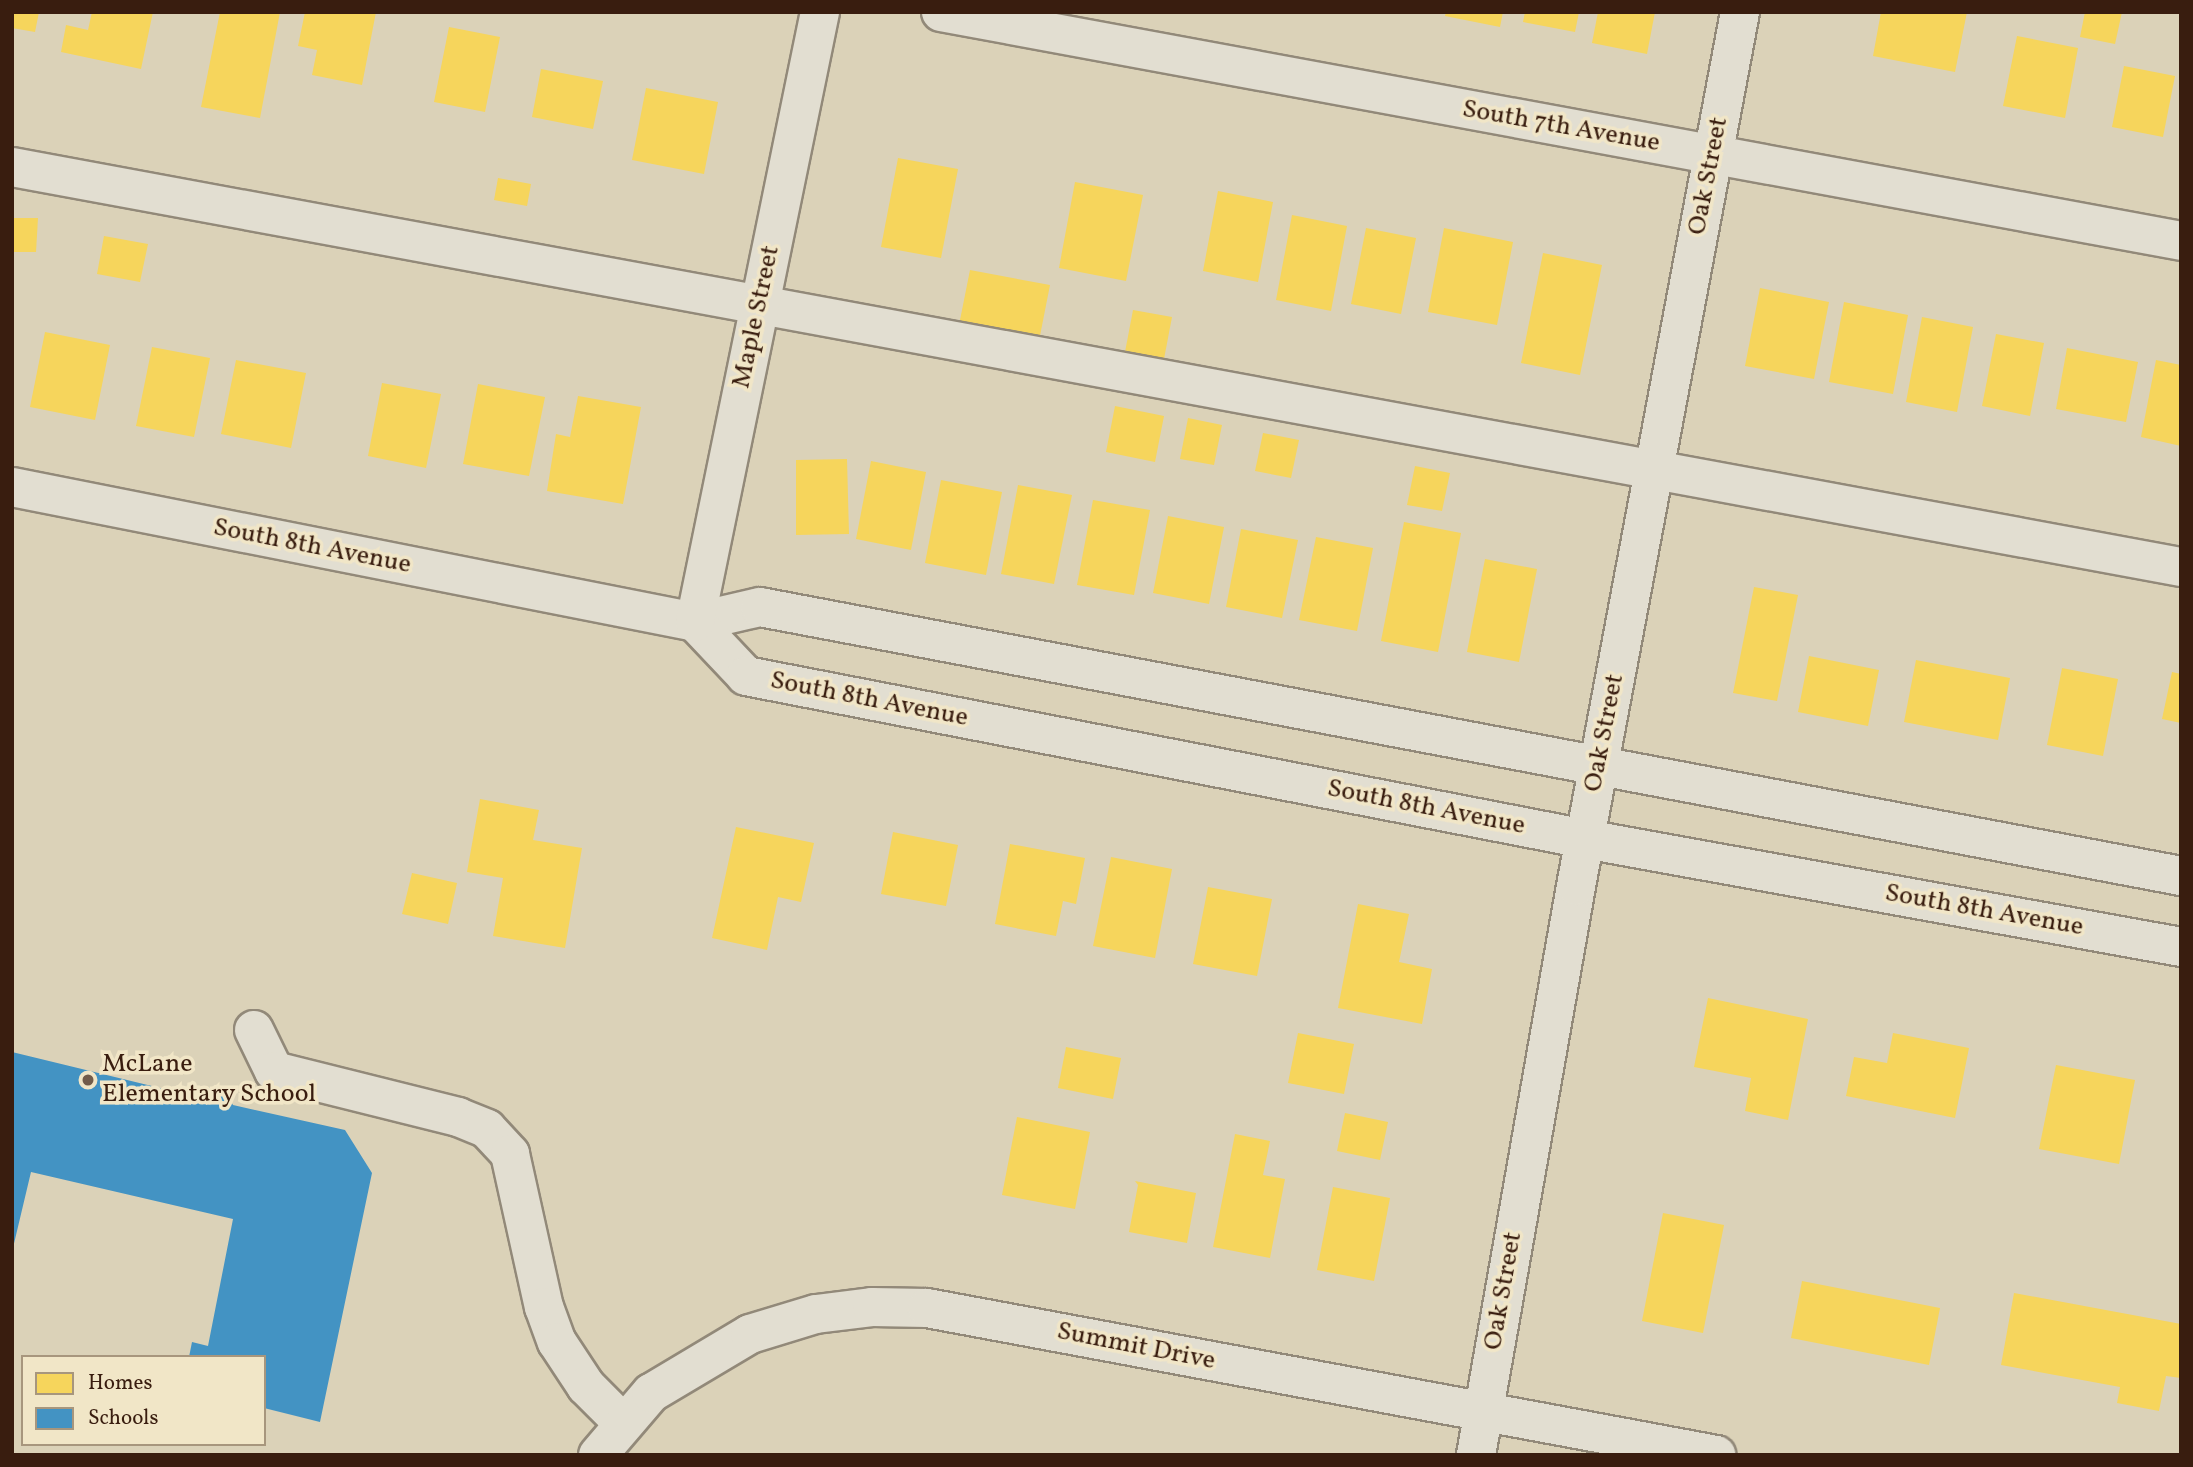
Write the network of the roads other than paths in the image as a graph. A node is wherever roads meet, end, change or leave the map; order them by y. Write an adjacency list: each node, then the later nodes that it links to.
1 (820, 12): 7 (street, Maple Street)
2 (941, 12): 4 (street, South 7th Avenue)
3 (1740, 12): 4 (street, Oak Street)
4 (1713, 154): 6 (street, South 7th Avenue); 8 (street, Oak Street)
5 (12, 167): 7 (street)
6 (2181, 241)
7 (760, 305): 8 (street); 11 (street, Maple Street)
8 (1654, 470): 10 (street); 12 (street, Oak Street)
9 (12, 488): 11 (street, South 8th Avenue)
10 (2181, 567)
11 (695, 622): 12 (street, South 8th Avenue); 13 (street, South 8th Avenue)
12 (1598, 768): 13 (street, Oak Street); 14 (street, South 8th Avenue)
13 (1585, 839): 15 (street, South 8th Avenue); 17 (street, Oak Street)
14 (2181, 876)
15 (2181, 947)
16 (254, 1030): 18 (street)
17 (1483, 1413): 18 (street, Summit Drive); 20 (street, Oak Street); 21 (street, Summit Drive)
18 (622, 1422): 19 (street, Summit Drive)
19 (597, 1455)
20 (1476, 1455)
21 (1716, 1455)

